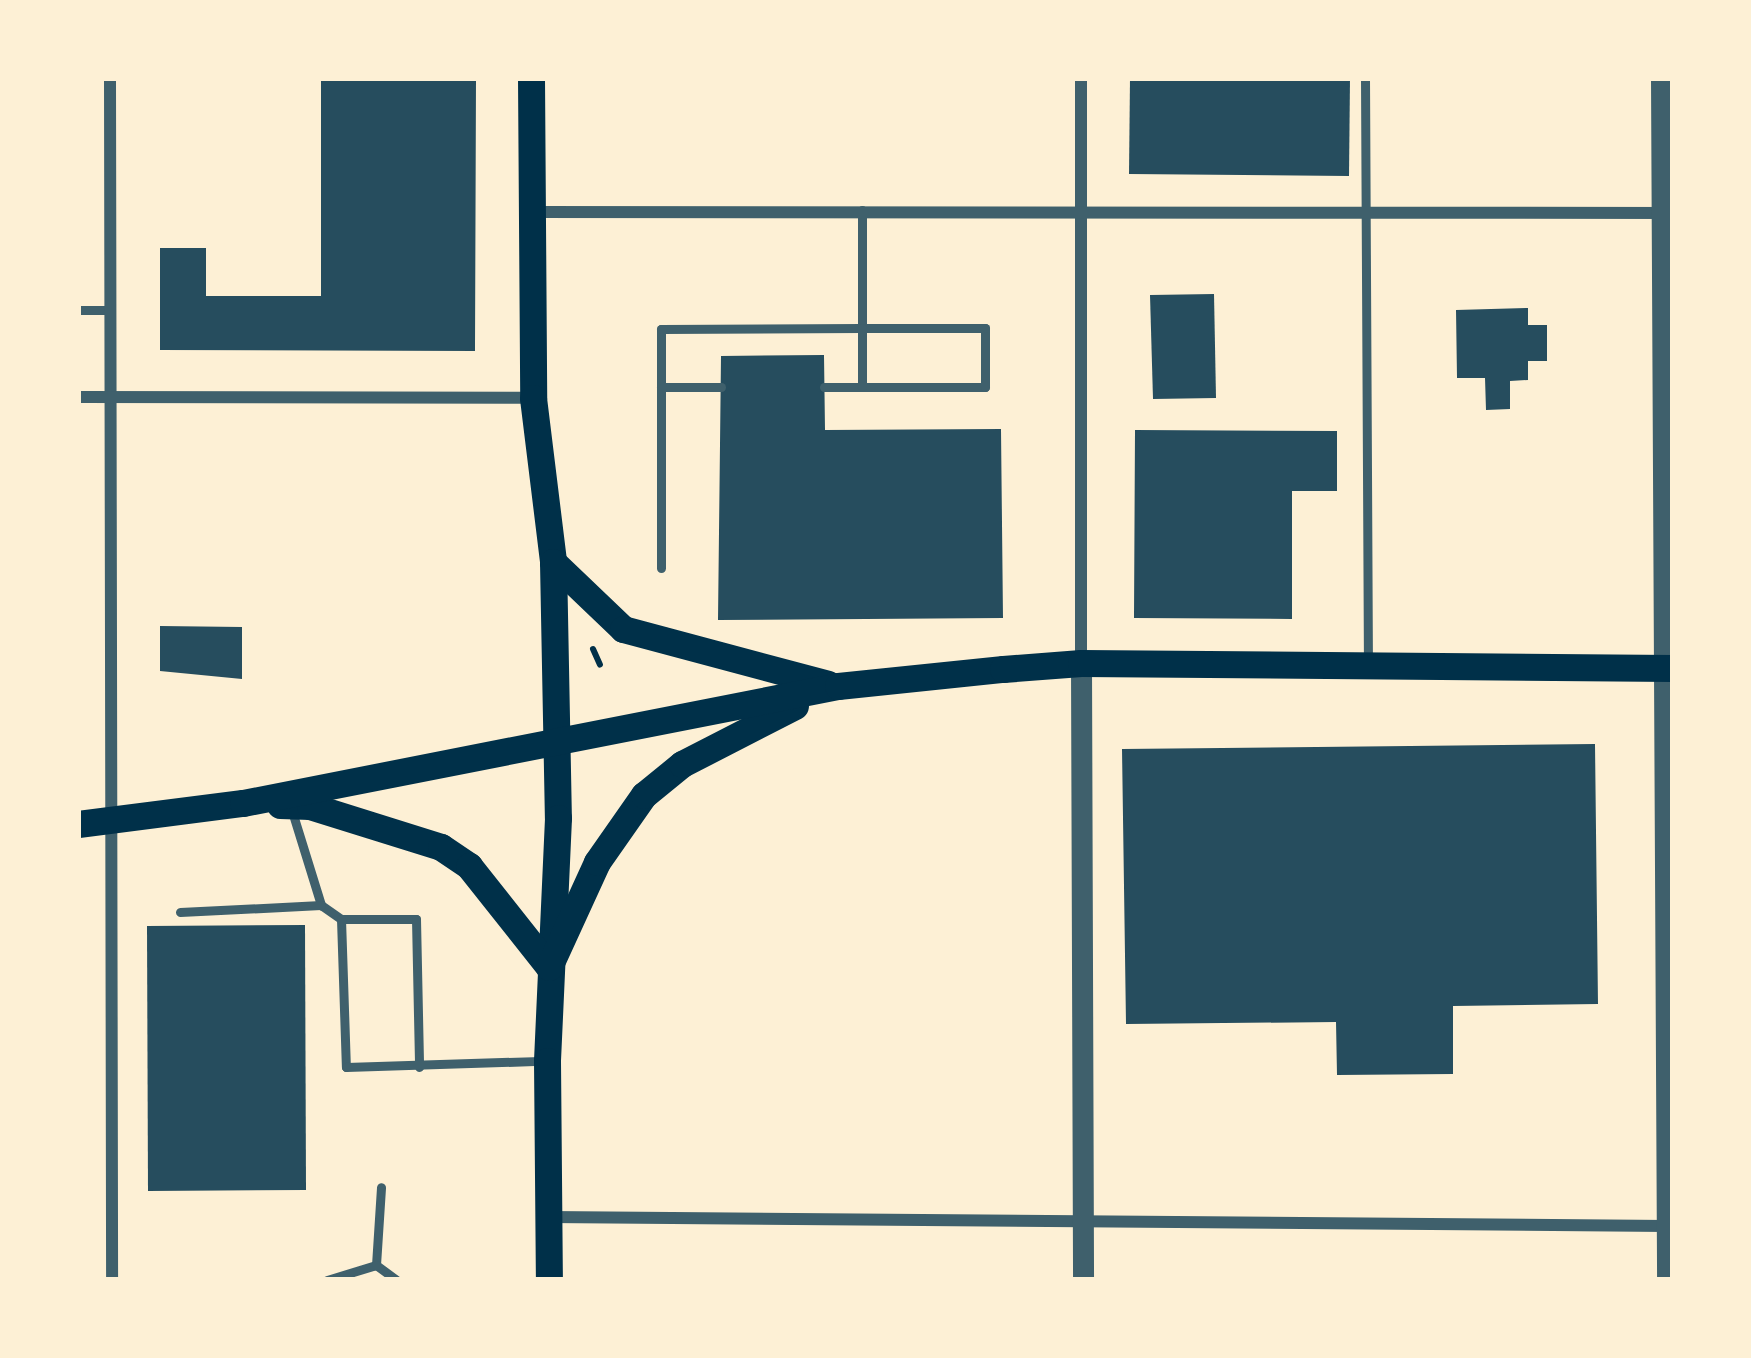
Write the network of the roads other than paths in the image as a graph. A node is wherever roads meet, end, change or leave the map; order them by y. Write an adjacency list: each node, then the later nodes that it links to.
1 (110, 78): 12 (street)
2 (531, 78): 9 (main road)
3 (1081, 78): 8 (street)
4 (1365, 78): 6 (lane)
5 (1661, 78): 10 (street)
6 (1364, 209): 8 (street); 10 (street); 25 (lane)
7 (862, 210): 8 (street); 9 (street); 13 (lane)
8 (1082, 211): 24 (street)
9 (531, 212): 20 (main road)
10 (1667, 213): 21 (street)
11 (78, 310): 12 (lane)
12 (110, 310): 19 (street)
13 (862, 328): 14 (lane); 14 (lane); 15 (lane)
14 (862, 386): 17 (lane)
15 (661, 387): 16 (lane); 23 (lane)
16 (721, 387)
17 (824, 387)
18 (78, 397): 19 (street)
19 (111, 397): 20 (street); 31 (street)
20 (533, 398): 22 (main road)
21 (1668, 444): 26 (street)
22 (553, 562): 27 (main road); 28 (main road)
23 (662, 568)
24 (1081, 663): 25 (main road); 27 (main road); 43 (street)
25 (1368, 664): 26 (main road)
26 (1668, 668): 33 (street)
27 (838, 686): 28 (main road); 37 (main road)
28 (557, 746): 29 (main road); 37 (main road)
29 (243, 803): 30 (main road); 31 (main road)
30 (290, 806): 34 (lane); 37 (main road)
31 (114, 823): 32 (main road); 46 (street)
32 (78, 824)
33 (1668, 845): 40 (street)
34 (321, 905): 35 (lane); 36 (lane)
35 (180, 912)
36 (341, 920): 39 (lane); 39 (lane)
37 (549, 968): 38 (main road)
38 (547, 1061): 39 (lane); 42 (main road)
39 (419, 1067)
40 (1670, 1148): 44 (street)
41 (381, 1187): 45 (lane)
42 (548, 1217): 43 (street); 49 (main road)
43 (1083, 1224): 44 (street); 50 (street)
44 (1667, 1226): 51 (street)
45 (376, 1265): 47 (lane); 48 (lane)
46 (112, 1280)
47 (327, 1280)
48 (398, 1280)
49 (549, 1280)
50 (1083, 1280)
51 (1667, 1280)

